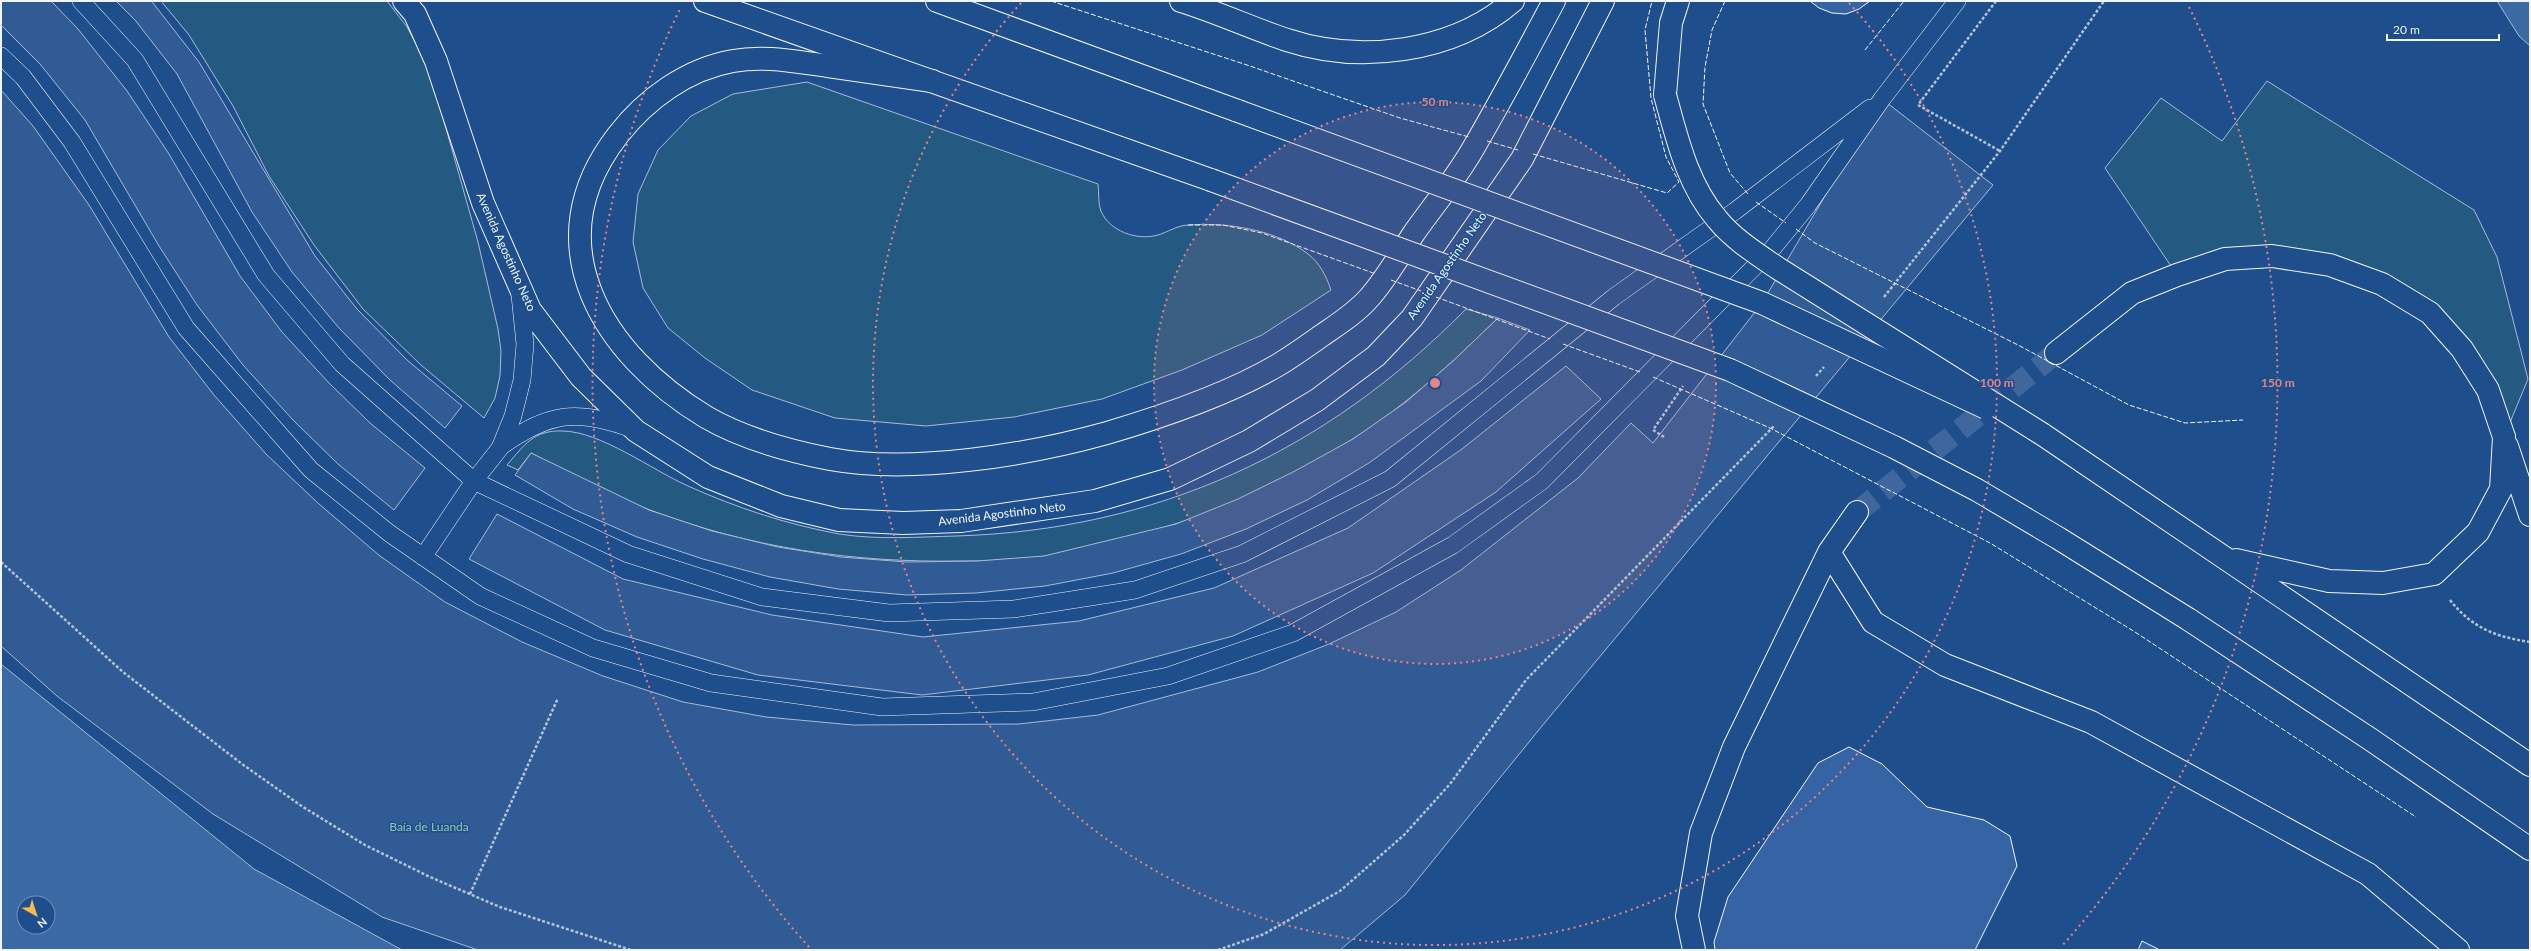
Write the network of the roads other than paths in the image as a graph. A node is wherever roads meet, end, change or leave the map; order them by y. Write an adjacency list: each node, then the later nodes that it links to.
1 (81, 1): 20 (lane)
2 (404, 1): 14 (street, Avenida Agostinho Neto)
3 (704, 1): 12 (street)
4 (937, 1): 17 (street, bridge)
5 (1181, 1): 6 (street)
6 (1513, 1)
7 (1554, 1): 12 (street)
8 (1603, 1): 16 (street, Avenida Agostinho Neto)
9 (1678, 1): 17 (street, bridge)
10 (1957, 1): 13 (lane)
11 (1, 56): 25 (lane)
12 (932, 81): 27 (street, bridge)
13 (1882, 99): 20 (lane); 25 (lane)
14 (519, 285): 16 (street, Avenida Agostinho Neto); 19 (lane)
15 (2056, 353): 18 (street)
16 (636, 431): 19 (lane)
17 (2042, 434): 24 (street)
18 (2504, 437): 22 (street); 24 (street)
19 (500, 448): 20 (lane)
20 (474, 481): 25 (lane)
21 (1857, 512): 23 (street)
22 (2530, 515)
23 (1830, 552): 28 (street); 29 (street)
24 (2223, 557): 26 (street)
25 (423, 558)
26 (2530, 765)
27 (2530, 849)
28 (1694, 950)
29 (2458, 950)

